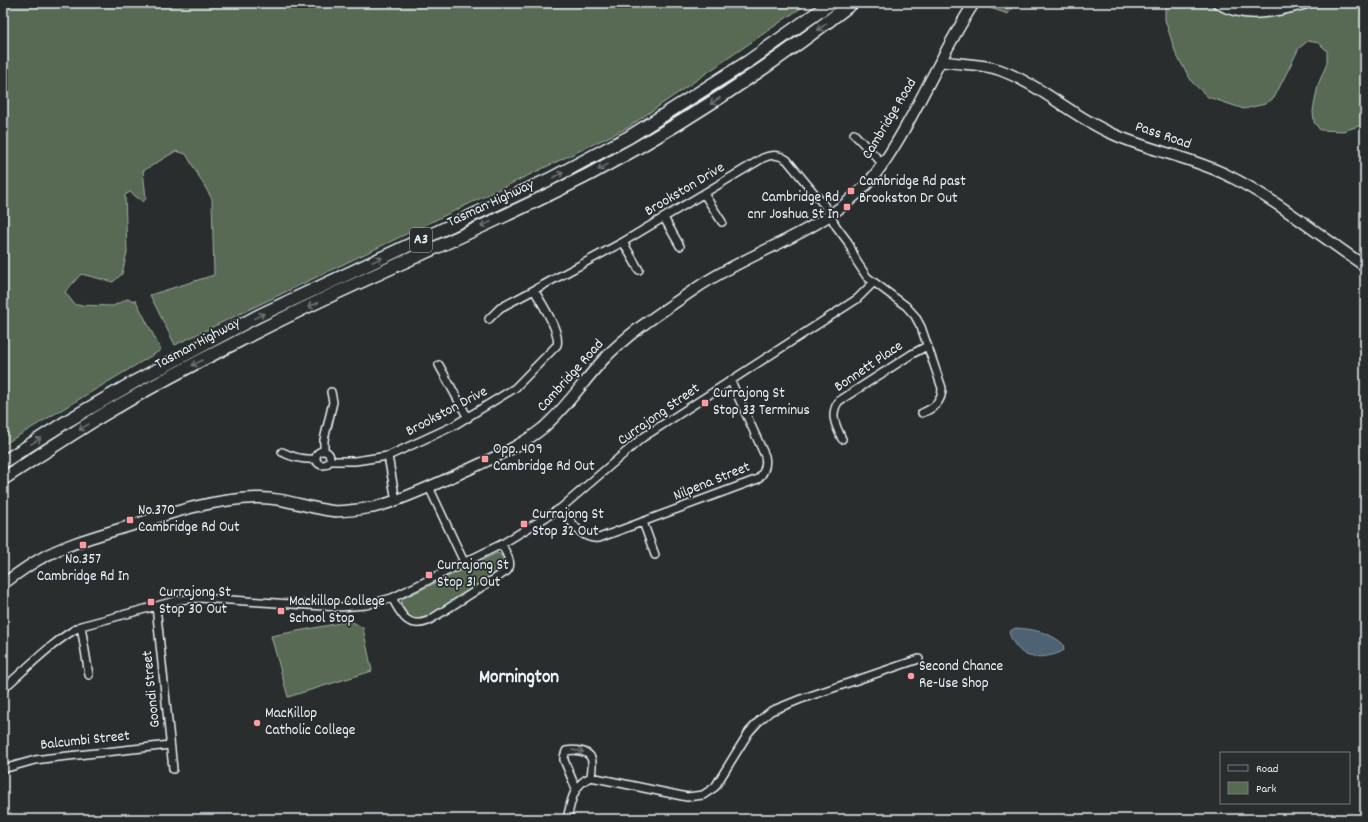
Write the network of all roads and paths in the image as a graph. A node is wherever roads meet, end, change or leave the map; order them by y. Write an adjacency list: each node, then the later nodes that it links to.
1 (831, 3): 32 (highway, Tasman Highway / A3, one-way to 1)
2 (852, 3): 33 (highway, Tasman Highway / A3, one-way to 33)
3 (974, 3): 6 (main road, Cambridge Road)
4 (1218, 3): 5 (main road)
5 (1307, 3)
6 (941, 61): 8 (main road, Cambridge Road); 15 (main road, Pass Road)
7 (854, 134): 8 (street)
8 (882, 163): 10 (main road, Cambridge Road)
9 (704, 194): 10 (street, Brookston Drive); 11 (street, Brookston Drive); 12 (street)
10 (830, 216): 17 (street); 34 (main road, Cambridge Road)
11 (664, 218): 13 (street, Brookston Drive); 14 (street)
12 (722, 222)
13 (623, 242): 16 (street); 18 (street, Brookston Drive)
14 (680, 246)
15 (1365, 266)
16 (638, 270)
17 (873, 283): 20 (street); 22 (street, Currajong Street)
18 (534, 290): 19 (street, Brookston Drive); 25 (street, Brookston Drive)
19 (490, 319)
20 (927, 346): 24 (street); 26 (street, Bonnett Place)
21 (439, 365): 25 (street)
22 (731, 382): 36 (street, Currajong Street); 37 (street, Nilpena Street)
23 (331, 392): 27 (street)
24 (922, 414)
25 (468, 418): 29 (street, Brookston Drive)
26 (842, 439)
27 (324, 451): 30 (street); 31 (street)
28 (282, 452): 30 (street)
29 (388, 456): 31 (street, Brookston Drive); 35 (street)
30 (316, 459): 31 (street)
31 (330, 461)
32 (3, 462)
33 (3, 480)
34 (429, 487): 35 (main road, Cambridge Road); 40 (street)
35 (396, 501): 41 (main road, Cambridge Road)
36 (561, 508): 37 (street, Nilpena Street); 38 (street, Currajong Street)
37 (643, 522): 39 (street)
38 (502, 544): 40 (street, Currajong Street); 42 (street)
39 (655, 555)
40 (464, 562): 42 (street, Currajong Street)
41 (3, 584)
42 (392, 598): 43 (street, Currajong Street)
43 (156, 606): 44 (street, Currajong Street); 48 (street, Goondi Street)
44 (82, 626): 46 (street); 47 (street, Currajong Street)
45 (920, 659): 51 (street)
46 (89, 675)
47 (3, 689)
48 (170, 745): 49 (street, Goondi Street); 50 (street, Balcumbi Street)
49 (173, 768)
50 (3, 769)
51 (591, 777): 52 (street); 52 (street, one-way to 51)
52 (576, 789): 53 (street)
53 (567, 819)

